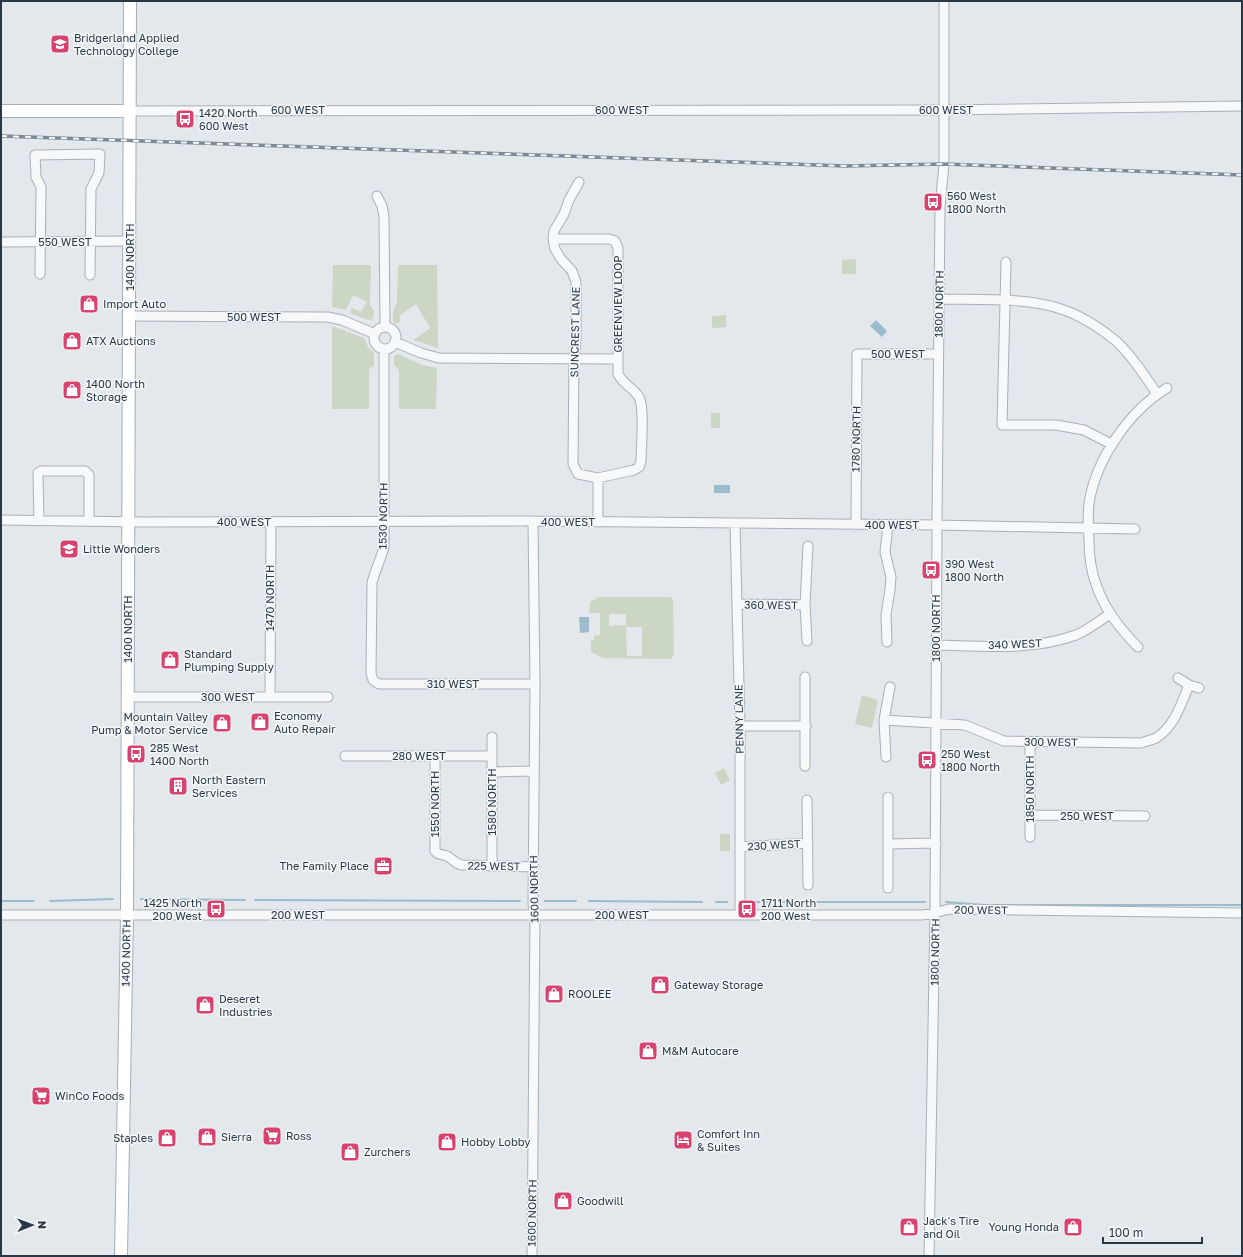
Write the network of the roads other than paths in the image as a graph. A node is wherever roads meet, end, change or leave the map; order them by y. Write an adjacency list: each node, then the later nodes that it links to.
1 (130, 1): 6 (main road, 1400 NORTH)
2 (944, 1): 4 (street, 1800 NORTH)
3 (1242, 106): 4 (street, 600 WEST)
4 (943, 110): 6 (street, 600 WEST); 17 (street, 1800 NORTH)
5 (1, 111): 6 (main road, 600 WEST)
6 (130, 111): 10 (main road, 1400 NORTH)
7 (579, 182): 9 (street)
8 (377, 196): 20 (street)
9 (553, 239): 26 (street, SUNCREST LANE); 27 (street, GREENVIEW LOOP)
10 (130, 241): 13 (street, 550 WEST); 19 (main road, 1400 NORTH)
11 (1, 242): 12 (street, 550 WEST)
12 (40, 242): 13 (street, 550 WEST); 13 (street); 15 (street)
13 (90, 242): 16 (street)
14 (1006, 262): 18 (street)
15 (40, 274)
16 (90, 275)
17 (939, 299): 18 (street); 25 (street, 1800 NORTH)
18 (1005, 300): 29 (street); 30 (street)
19 (130, 316): 21 (street, 500 WEST); 37 (main road, 1400 NORTH)
20 (386, 327): 21 (street); 22 (street)
21 (375, 334): 23 (street)
22 (395, 342): 23 (street); 26 (street)
23 (384, 349): 35 (street, 1530 NORTH)
24 (857, 354): 25 (street, 500 WEST); 41 (street, 1780 NORTH)
25 (938, 354): 43 (street, 1800 NORTH)
26 (574, 358): 27 (street); 31 (street, SUNCREST LANE)
27 (618, 359): 31 (street)
28 (1167, 388): 29 (street)
29 (1157, 394): 30 (street)
30 (1111, 444): 44 (street)
31 (598, 478): 39 (street)
32 (1, 520): 33 (street, 400 WEST)
33 (39, 521): 34 (street, 400 WEST); 34 (street)
34 (89, 521): 37 (street, 400 WEST)
35 (384, 521): 36 (street, 400 WEST); 38 (street, 400 WEST); 56 (street, 1530 NORTH)
36 (533, 521): 39 (street, 400 WEST); 57 (street, 1600 NORTH)
37 (129, 522): 38 (street, 400 WEST); 61 (main road, 1400 NORTH)
38 (271, 522): 62 (street, 1470 NORTH)
39 (598, 522): 40 (street, 400 WEST)
40 (735, 523): 41 (street, 400 WEST); 47 (street, PENNY LANE)
41 (856, 524): 42 (street, 400 WEST)
42 (888, 525): 43 (street, 400 WEST); 51 (street)
43 (937, 525): 44 (street, 400 WEST); 52 (street, 1800 NORTH)
44 (1088, 528): 45 (street, 400 WEST); 49 (street)
45 (1135, 529)
46 (808, 546): 48 (street)
47 (737, 604): 48 (street, 360 WEST); 66 (street, PENNY LANE)
48 (805, 605): 50 (street)
49 (1110, 614): 52 (street, 340 WEST); 53 (street)
50 (807, 641)
51 (886, 642)
52 (936, 645): 65 (street, 1800 NORTH)
53 (1138, 647)
54 (805, 677): 67 (street)
55 (1178, 678): 58 (street)
56 (373, 680): 57 (street, 310 WEST)
57 (535, 684): 75 (street, 1600 NORTH)
58 (1189, 685): 60 (street); 69 (street, 300 WEST)
59 (890, 687): 64 (street)
60 (1200, 688)
61 (128, 697): 62 (street, 300 WEST); 96 (main road, 1400 NORTH)
62 (270, 697): 63 (street, 300 WEST)
63 (328, 698)
64 (884, 720): 65 (street, 300 WEST); 73 (street)
65 (936, 723): 69 (street, 300 WEST); 83 (street, 1800 NORTH)
66 (740, 726): 67 (street); 85 (street, PENNY LANE)
67 (806, 726): 74 (street)
68 (492, 737): 71 (street, 1580 NORTH)
69 (1030, 742): 79 (street, 1850 NORTH)
70 (345, 756): 72 (street, 280 WEST)
71 (492, 756): 72 (street, 280 WEST); 76 (street, 1580 NORTH)
72 (435, 757): 86 (street, 1550 NORTH)
73 (886, 757)
74 (806, 766)
75 (534, 771): 76 (street); 88 (street, 1600 NORTH)
76 (492, 772): 87 (street, 1580 NORTH)
77 (888, 797): 84 (street)
78 (807, 800): 82 (street)
79 (1030, 816): 80 (street, 250 WEST); 81 (street, 1850 NORTH)
80 (1145, 816)
81 (1030, 837)
82 (808, 843): 85 (street, 230 WEST); 89 (street)
83 (936, 843): 84 (street); 91 (street, 1800 NORTH)
84 (888, 844): 90 (street)
85 (740, 847): 95 (street, PENNY LANE)
86 (435, 851): 87 (street, 225 WEST)
87 (492, 866): 88 (street, 225 WEST)
88 (534, 867): 92 (street, 1600 NORTH)
89 (808, 885)
90 (888, 888)
91 (935, 913): 93 (street, 200 WEST); 95 (street, 200 WEST); 99 (street, 1800 NORTH)
92 (535, 914): 95 (street, 200 WEST); 96 (street, 200 WEST); 98 (street, 1600 NORTH)
93 (1242, 914)
94 (1, 915): 96 (street, 200 WEST)
95 (740, 915)
96 (127, 916): 97 (main road, 1400 NORTH)
97 (121, 1256)
98 (532, 1256)
99 (929, 1256)

